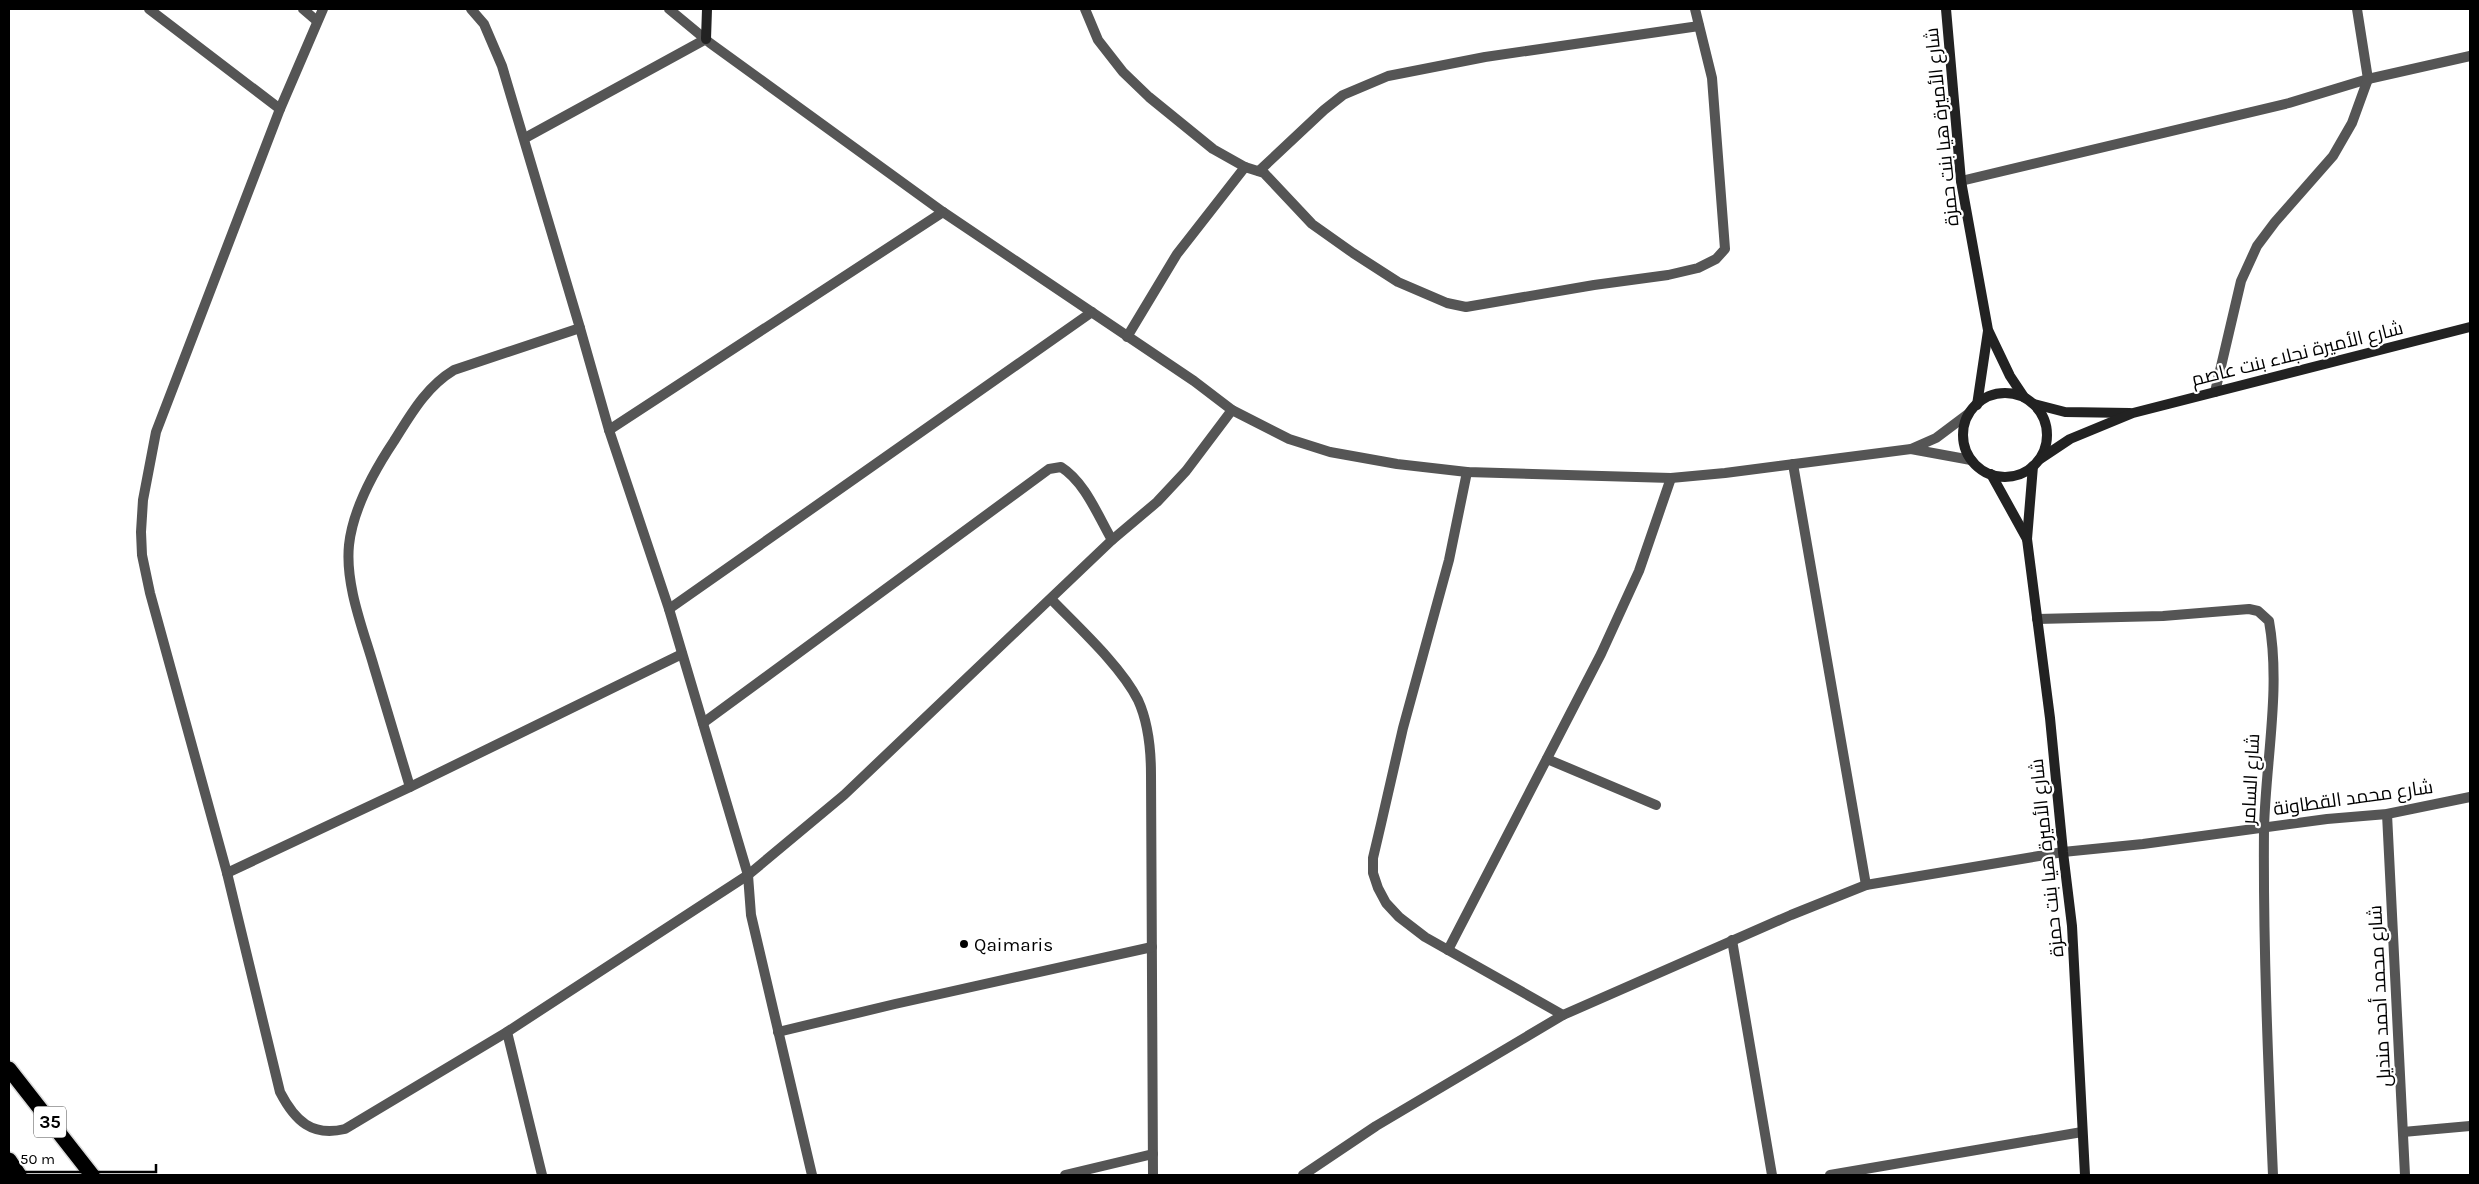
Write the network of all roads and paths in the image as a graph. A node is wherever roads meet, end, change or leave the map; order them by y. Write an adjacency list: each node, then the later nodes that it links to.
1 (150, 9): 16 (street)
2 (303, 9): 11 (street)
3 (323, 9): 11 (street)
4 (471, 9): 17 (street)
5 (669, 9): 13 (street)
6 (707, 9): 13 (street)
7 (1085, 9): 18 (street)
8 (1694, 9): 12 (street)
9 (1946, 9): 20 (street, شارع الأميرة هيا بنت حمزة)
10 (2357, 9): 15 (street)
11 (317, 21): 16 (street)
12 (1699, 26): 19 (street); 19 (street)
13 (706, 39): 17 (street); 21 (street)
14 (2470, 56): 15 (street)
15 (2368, 79): 20 (street); 27 (street)
16 (280, 109): 56 (street)
17 (526, 138): 24 (street)
18 (1245, 167): 19 (street); 26 (street)
19 (1259, 171)
20 (1961, 180): 25 (street, شارع الأميرة هيا بنت حمزة)
21 (943, 212): 22 (street); 34 (street)
22 (1092, 312): 26 (street); 45 (street)
23 (2470, 327): 27 (street, شارع الأميرة نجلاء بنت عاصم)
24 (580, 328): 34 (street); 50 (street)
25 (1988, 330): 28 (street, شارع الأميرة هيا بنت حمزة); 30 (street, شارع الأميرة هيا بنت حمزة)
26 (1127, 337): 31 (street)
27 (2215, 392): 32 (street, شارع الأميرة نجلاء بنت عاصم)
28 (2024, 397): 29 (street); 30 (street)
29 (2034, 404): 32 (street, شارع الأميرة نجلاء بنت عاصم); 37 (street)
30 (1977, 405): 33 (street)
31 (1232, 410): 39 (street); 42 (street)
32 (2134, 413): 37 (street, شارع الأميرة نجلاء بنت عاصم)
33 (1968, 414): 35 (street); 36 (street)
34 (609, 430): 45 (street)
35 (1911, 448): 36 (street); 38 (street)
36 (1971, 460): 40 (street)
37 (2037, 462): 40 (street); 43 (street, شارع الأميرة هيا بنت حمزة)
38 (1793, 464): 41 (street); 58 (street)
39 (1467, 472): 41 (street); 61 (street)
40 (1990, 474): 43 (street, شارع الأميرة هيا بنت حمزة)
41 (1671, 478): 49 (street)
42 (1112, 540): 44 (street); 48 (street)
43 (2027, 540): 46 (street, شارع الأميرة هيا بنت حمزة)
44 (1051, 599): 57 (street); 60 (street)
45 (669, 609): 47 (street)
46 (2037, 619): 54 (street, شارع السامر); 55 (street, شارع الأميرة هيا بنت حمزة)
47 (682, 654): 48 (street); 50 (street)
48 (702, 722): 57 (street)
49 (1547, 759): 52 (street); 61 (street)
50 (410, 786): 56 (street)
51 (2470, 797): 53 (street, شارع محمد القطاونة)
52 (1656, 805)
53 (2387, 814): 54 (street, شارع محمد القطاونة); 68 (street, شارع محمد أحمد منديل)
54 (2264, 827): 55 (street, شارع محمد القطاونة); 81 (street, شارع السامر)
55 (2062, 852): 58 (street, شارع محمد القطاونة); 67 (street, شارع الأميرة هيا بنت حمزة)
56 (227, 873): 63 (street)
57 (748, 875): 63 (street); 64 (street)
58 (1866, 885): 59 (street, شارع محمد القطاونة)
59 (1732, 940): 62 (street, شارع محمد القطاونة); 78 (street)
60 (1152, 947): 64 (street); 69 (street)
61 (1448, 950): 62 (street)
62 (1563, 1015): 77 (street, شارع محمد القطاونة)
63 (507, 1032): 73 (street)
64 (778, 1032): 74 (street)
65 (9, 1069): 72 (highway, 35)
66 (2470, 1126): 68 (street)
67 (2082, 1132): 79 (street); 80 (street, شارع الأميرة هيا بنت حمزة)
68 (2403, 1132): 82 (street, شارع محمد أحمد منديل)
69 (1153, 1154): 75 (street); 76 (street)
70 (9, 1160): 71 (highway)
71 (19, 1175)
72 (92, 1175)
73 (542, 1175)
74 (812, 1175)
75 (1065, 1175)
76 (1153, 1175)
77 (1303, 1175)
78 (1772, 1175)
79 (1830, 1175)
80 (2085, 1175)
81 (2273, 1175)
82 (2405, 1175)

